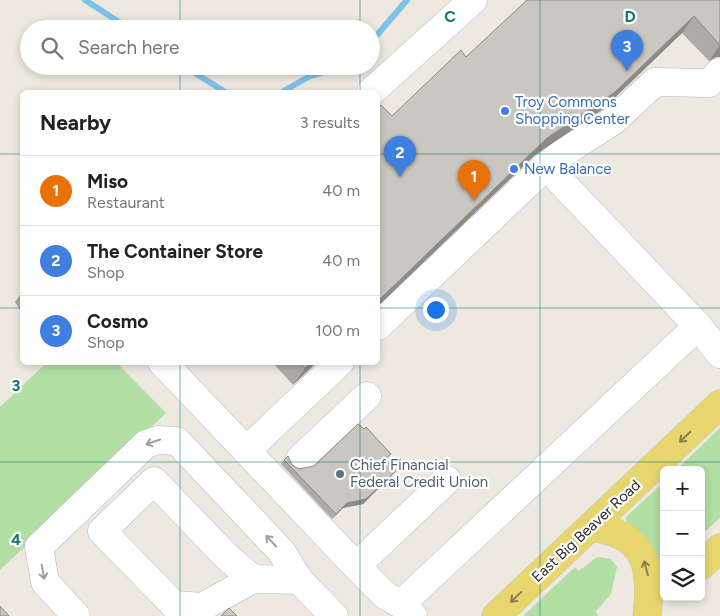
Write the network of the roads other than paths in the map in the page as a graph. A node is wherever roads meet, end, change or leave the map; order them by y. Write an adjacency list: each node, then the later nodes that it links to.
1 (473, 0): 3 (lane)
2 (720, 72): 4 (lane)
3 (374, 90)
4 (546, 166): 5 (lane); 6 (lane)
5 (380, 324)
6 (698, 326): 7 (lane); 22 (lane)
7 (720, 354)
8 (165, 365): 12 (lane)
9 (337, 365): 12 (lane)
10 (367, 396): 13 (lane)
11 (720, 404): 15 (main road, East Big Beaver Road, one-way to 15)
12 (247, 450): 13 (lane)
13 (288, 472): 18 (lane)
14 (447, 480): 18 (lane)
15 (591, 527): 25 (main road, East Big Beaver Road, one-way to 25); 26 (main road, one-way to 15)
16 (720, 548): 17 (main road)
17 (705, 562)
18 (356, 566): 22 (lane)
19 (253, 580): 19 (lane); 20 (lane)
20 (299, 580): 23 (lane, one-way to 23); 24 (lane)
21 (664, 601): 26 (main road)
22 (407, 610)
23 (76, 616)
24 (334, 616)
25 (496, 616)
26 (648, 616)

